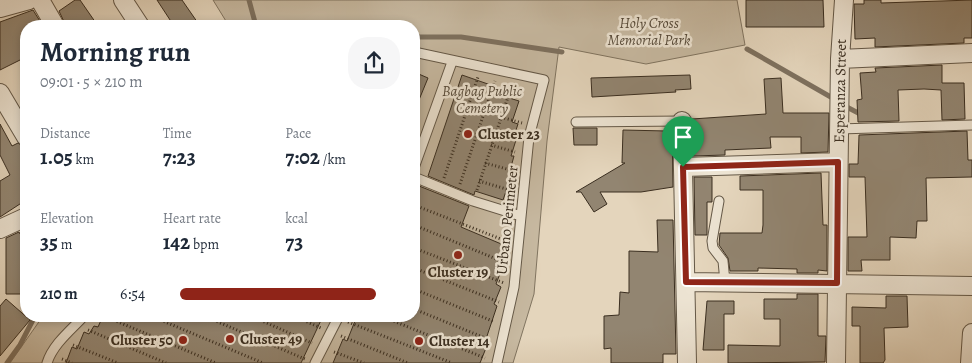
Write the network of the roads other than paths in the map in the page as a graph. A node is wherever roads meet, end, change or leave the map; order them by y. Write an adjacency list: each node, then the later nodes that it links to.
1 (29, 0): 5 (street)
2 (40, 0): 6 (street)
3 (123, 0): 7 (street)
4 (844, 0): 10 (street, Esperanza Street)
5 (0, 8)
6 (52, 20)
7 (136, 20)
8 (972, 53): 10 (street)
9 (420, 54): 11 (lane)
10 (840, 59): 17 (street, Esperanza Street)
11 (452, 62): 18 (lane); 23 (lane, Urbano Perimeter)
12 (0, 93): 16 (street)
13 (682, 121): 14 (lane); 20 (street)
14 (576, 122)
15 (972, 125): 17 (lane)
16 (20, 127)
17 (839, 129): 19 (street, Esperanza Street)
18 (420, 151)
19 (838, 162): 20 (street); 28 (street, Esperanza Street)
20 (683, 167): 26 (street)
21 (420, 180): 23 (lane)
22 (719, 201): 27 (lane)
23 (521, 216): 35 (lane, Urbano Perimeter)
24 (20, 220): 25 (street)
25 (0, 229)
26 (686, 282): 27 (street); 36 (street)
27 (725, 282): 28 (street)
28 (837, 283): 29 (street); 37 (street, Esperanza Street)
29 (972, 286)
30 (79, 322): 33 (lane)
31 (335, 322): 34 (lane)
32 (972, 333): 38 (street)
33 (47, 363)
34 (314, 363)
35 (497, 363)
36 (687, 363)
37 (836, 363)
38 (970, 363)

